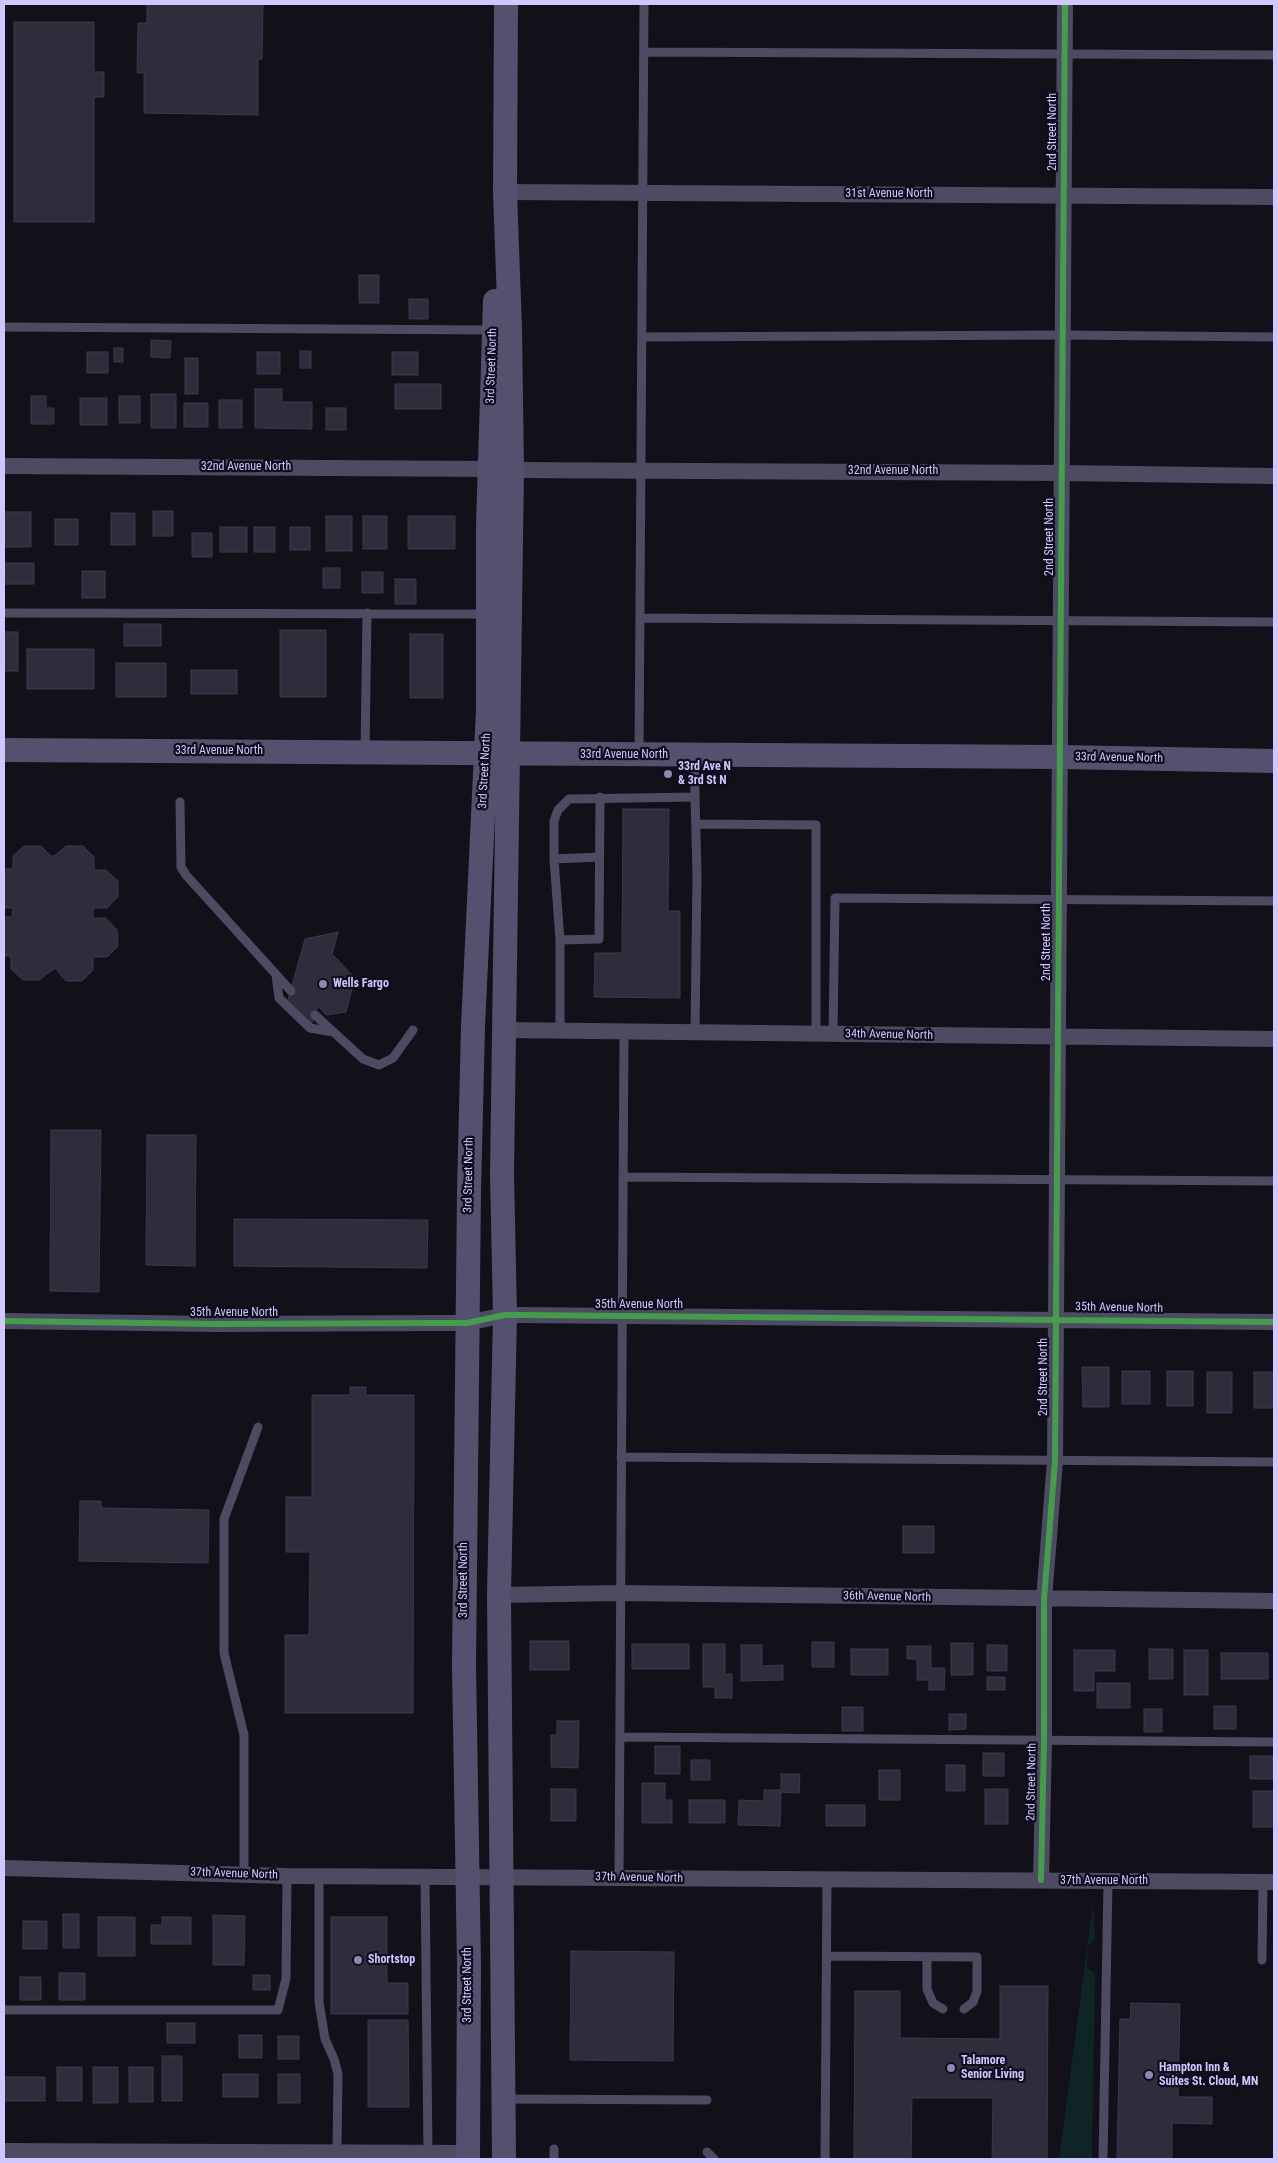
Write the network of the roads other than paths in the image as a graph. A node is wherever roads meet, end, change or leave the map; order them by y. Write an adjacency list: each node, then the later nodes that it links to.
1 (506, 4): 7 (main road, 3rd Street North)
2 (644, 4): 4 (lane)
3 (1065, 4): 5 (street, 2nd Street North)
4 (644, 52): 5 (lane); 8 (lane)
5 (1064, 55): 6 (lane); 9 (street, 2nd Street North)
6 (1274, 55)
7 (505, 192): 8 (street, 31st Avenue North); 12 (main road, 3rd Street North); 17 (main road, 3rd Street North)
8 (643, 192): 9 (street, 31st Avenue North); 14 (lane)
9 (1064, 195): 10 (street, 31st Avenue North); 13 (street, 2nd Street North)
10 (1274, 196)
11 (4, 327): 12 (lane)
12 (494, 330): 17 (main road, 3rd Street North)
13 (1062, 335): 14 (lane); 15 (lane); 19 (street, 2nd Street North)
14 (642, 337): 18 (lane)
15 (1274, 337)
16 (4, 466): 17 (street, 32nd Avenue North)
17 (500, 470): 18 (street, 32nd Avenue North); 23 (main road, 3rd Street North); 29 (main road, 3rd Street North)
18 (641, 470): 19 (street, 32nd Avenue North); 24 (lane)
19 (1062, 473): 20 (street, 32nd Avenue North); 25 (street, 2nd Street North)
20 (1274, 476)
21 (4, 613): 22 (lane)
22 (367, 613): 23 (lane); 28 (lane)
23 (488, 614): 29 (main road, 3rd Street North)
24 (640, 618): 25 (lane); 30 (lane)
25 (1060, 620): 26 (lane); 32 (street, 2nd Street North)
26 (1274, 622)
27 (4, 750): 28 (main road, 33rd Avenue North)
28 (365, 752): 29 (main road, 33rd Avenue North)
29 (496, 754): 30 (main road, 33rd Avenue North); 47 (main road, 3rd Street North); 64 (main road, 3rd Street North)
30 (639, 754): 31 (main road, 33rd Avenue North)
31 (694, 755): 32 (main road, 33rd Avenue North); 35 (lane)
32 (1060, 757): 33 (main road, 33rd Avenue North); 40 (street, 2nd Street North)
33 (1274, 762)
34 (600, 797): 35 (lane); 38 (lane); 39 (lane)
35 (695, 797): 37 (lane)
36 (180, 802): 43 (lane)
37 (696, 824): 51 (lane); 52 (lane)
38 (599, 857): 39 (lane); 42 (lane)
39 (554, 859): 42 (lane)
40 (1059, 900): 41 (lane); 53 (lane); 54 (street, 2nd Street North)
41 (1274, 901)
42 (560, 940): 48 (lane)
43 (276, 975): 44 (lane); 50 (lane)
44 (291, 991)
45 (315, 1015): 50 (lane)
46 (413, 1030): 50 (lane)
47 (505, 1030): 48 (street, 34th Avenue North); 59 (main road, 3rd Street North)
48 (560, 1031): 49 (street, 34th Avenue North)
49 (624, 1031): 51 (street, 34th Avenue North); 56 (lane)
50 (333, 1032)
51 (695, 1032): 52 (street, 34th Avenue North)
52 (816, 1034): 53 (street, 34th Avenue North)
53 (833, 1034): 54 (street, 34th Avenue North)
54 (1058, 1037): 55 (street, 34th Avenue North); 57 (street, 2nd Street North)
55 (1274, 1039)
56 (623, 1177): 57 (lane); 60 (lane)
57 (1057, 1180): 58 (lane); 61 (street, 2nd Street North)
58 (1274, 1181)
59 (505, 1315): 60 (street, 35th Avenue North); 64 (street, 35th Avenue North); 70 (main road, 3rd Street North)
60 (622, 1316): 61 (street, 35th Avenue North); 66 (lane)
61 (1056, 1319): 63 (street, 35th Avenue North); 67 (street, 2nd Street North)
62 (4, 1321): 64 (street, 35th Avenue North)
63 (1274, 1322)
64 (467, 1323): 81 (main road, 3rd Street North)
65 (258, 1427): 77 (lane)
66 (621, 1458): 67 (lane); 69 (lane)
67 (1055, 1460): 68 (lane); 71 (street, 2nd Street North)
68 (1274, 1462)
69 (620, 1594): 70 (street, 36th Avenue North); 71 (street, 36th Avenue North); 73 (lane)
70 (499, 1595): 82 (main road, 3rd Street North)
71 (1044, 1599): 72 (street, 36th Avenue North); 74 (street, 2nd Street North)
72 (1274, 1600)
73 (620, 1738): 74 (lane); 83 (lane)
74 (1044, 1740): 75 (lane); 85 (street, 2nd Street North)
75 (1274, 1742)
76 (4, 1868): 77 (street, 37th Avenue North)
77 (244, 1874): 78 (street, 37th Avenue North)
78 (287, 1876): 79 (street, 37th Avenue North); 93 (lane)
79 (319, 1876): 80 (street, 37th Avenue North); 98 (lane)
80 (425, 1876): 81 (street, 37th Avenue North); 100 (lane)
81 (466, 1876): 82 (street, 37th Avenue North); 101 (main road, 3rd Street North)
82 (503, 1876): 83 (street, 37th Avenue North); 94 (main road, 3rd Street North)
83 (619, 1878): 84 (street, 37th Avenue North)
84 (827, 1879): 85 (street, 37th Avenue North); 88 (lane)
85 (1041, 1880): 86 (street, 37th Avenue North)
86 (1108, 1881): 87 (street, 37th Avenue North); 106 (lane)
87 (1269, 1882): 90 (lane)
88 (827, 1956): 89 (lane); 105 (lane)
89 (927, 1957): 91 (lane); 92 (lane)
90 (1262, 1960)
91 (944, 2008)
92 (964, 2009)
93 (4, 2010)
94 (504, 2099): 95 (lane); 102 (main road, 3rd Street North)
95 (708, 2100)
96 (554, 2149): 103 (lane)
97 (4, 2152): 98 (street)
98 (337, 2152): 100 (street)
99 (706, 2152): 104 (lane)
100 (428, 2153): 101 (street)
101 (468, 2156)
102 (504, 2159)
103 (554, 2159)
104 (714, 2159)
105 (825, 2159)
106 (1103, 2159)

